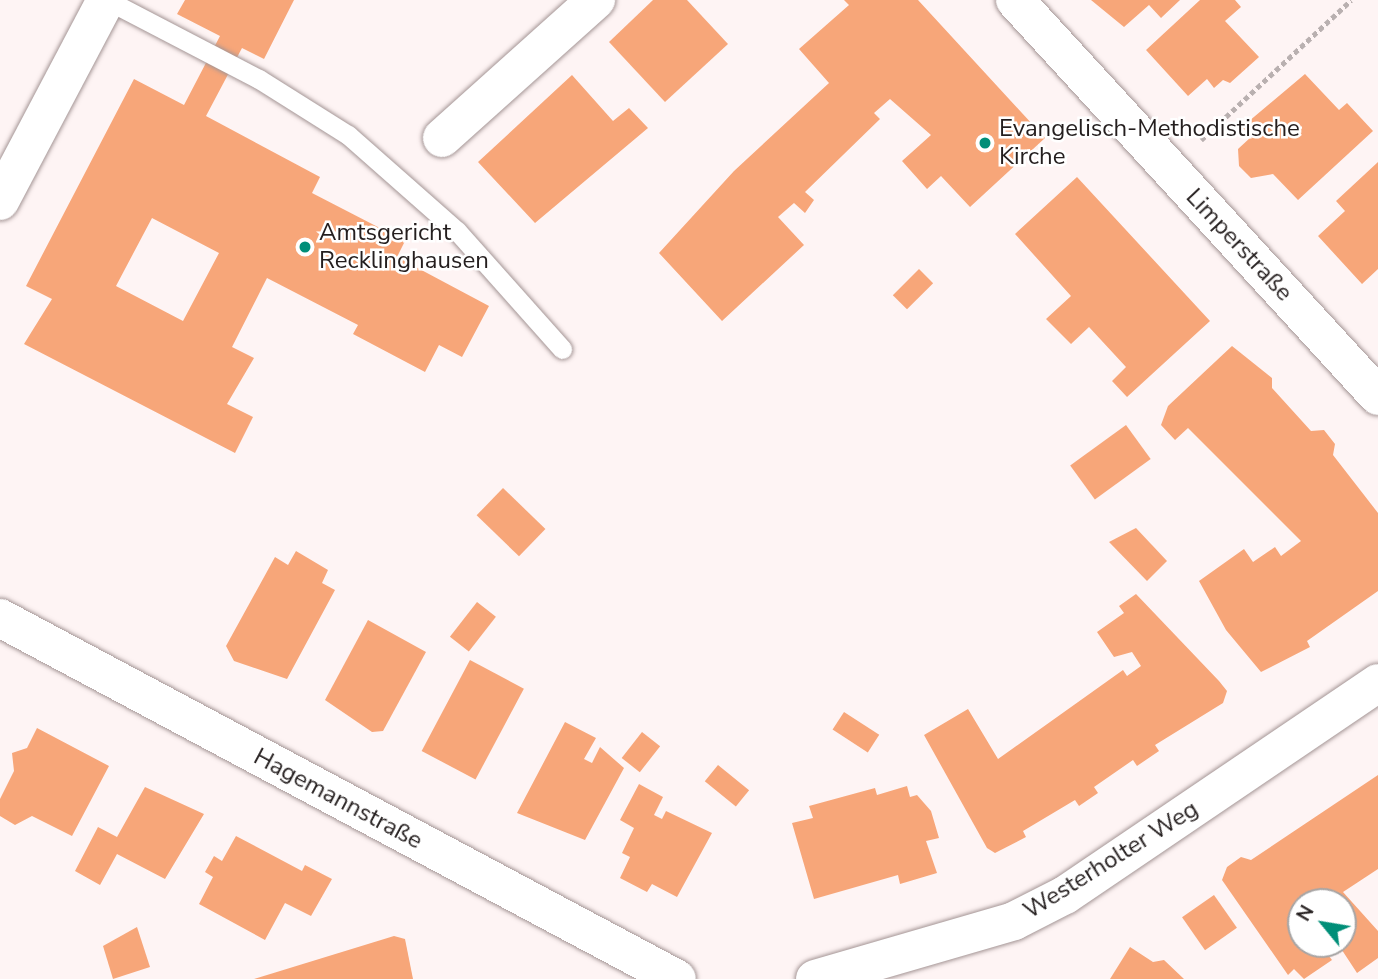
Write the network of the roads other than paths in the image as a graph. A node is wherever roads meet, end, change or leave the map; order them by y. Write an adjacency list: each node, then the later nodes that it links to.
1 (107, 0): 5 (street); 6 (lane)
2 (596, 0): 4 (street)
3 (1015, 0): 7 (street, Limperstraße)
4 (442, 138)
5 (0, 201)
6 (562, 349)
7 (1378, 397)
8 (0, 618): 11 (street, Hagemannstraße)
9 (1378, 682): 10 (street, Westerholter Weg)
10 (894, 969): 12 (street, Westerholter Weg)
11 (677, 979)
12 (816, 979)

